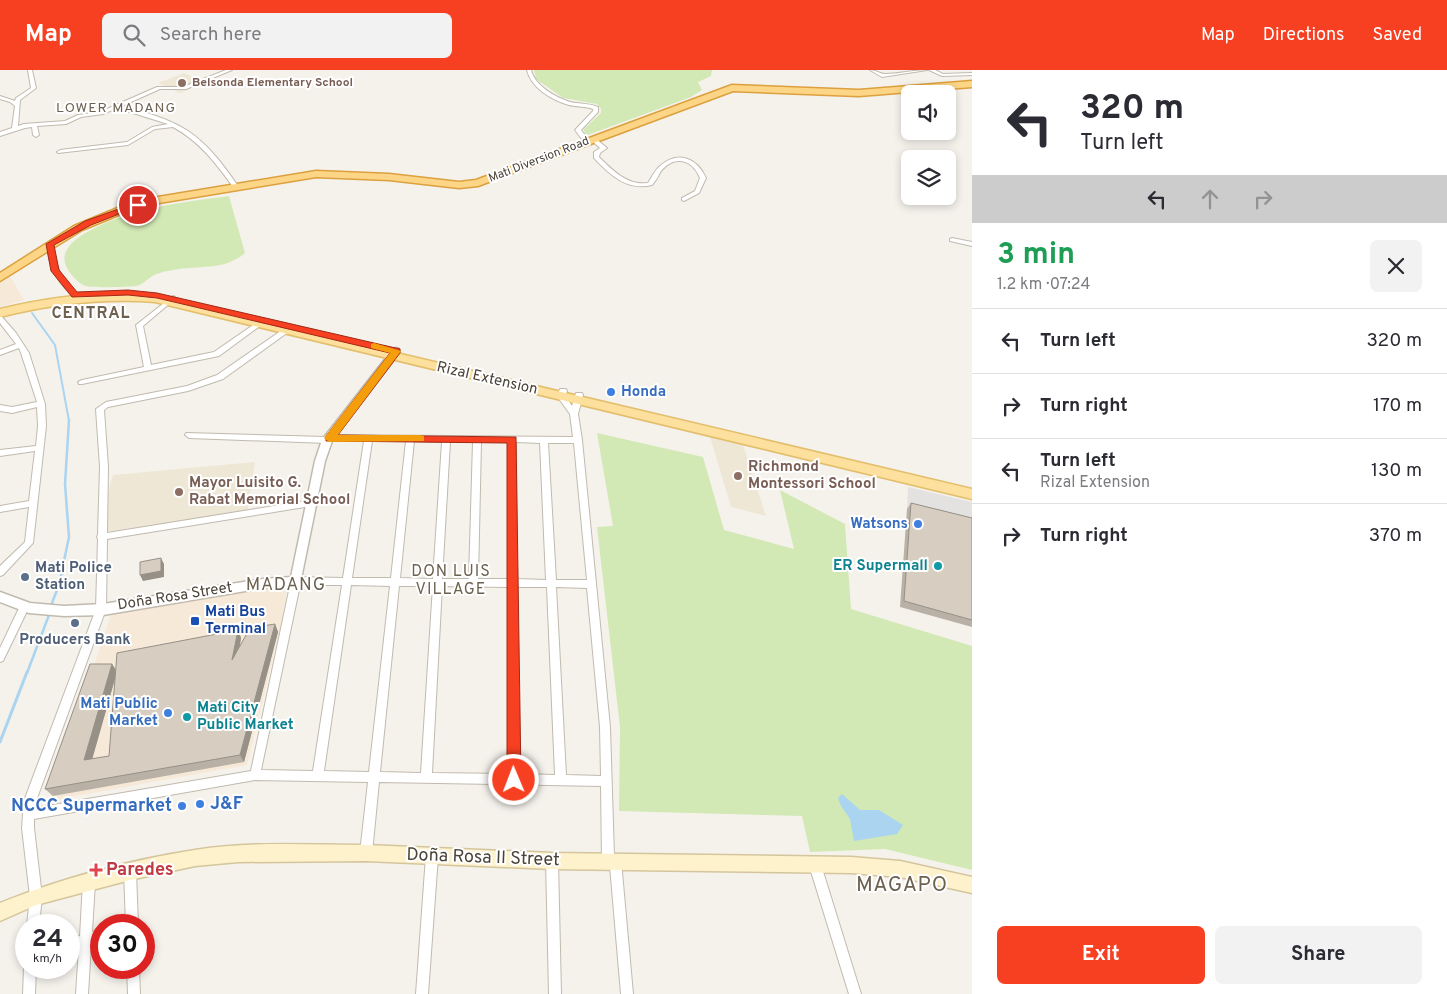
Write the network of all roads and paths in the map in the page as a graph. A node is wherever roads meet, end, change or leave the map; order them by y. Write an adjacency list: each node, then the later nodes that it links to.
1 (30, 70): 11 (street)
2 (230, 70): 12 (street)
3 (529, 70): 18 (street)
4 (872, 70): 7 (street)
5 (925, 70): 7 (street)
6 (932, 70): 8 (street)
7 (908, 71)
8 (972, 74)
9 (972, 84): 18 (highway, Mati Diversion Road)
10 (0, 97): 11 (street)
11 (17, 105): 15 (street)
12 (116, 106): 13 (street); 14 (street)
13 (34, 124): 15 (street); 17 (street)
14 (174, 125): 19 (street); 20 (street)
15 (15, 128): 16 (street)
16 (0, 134)
17 (36, 136)
18 (589, 140): 20 (highway, Mati Diversion Road); 21 (street)
19 (60, 152)
20 (235, 186): 23 (highway, Mati Diversion Road)
21 (684, 199)
22 (952, 240): 24 (street)
23 (50, 244): 25 (highway, Mati Diversion Road); 26 (street)
24 (972, 244)
25 (0, 278)
26 (74, 297): 27 (main road, Rizal Extension); 28 (main road, Rizal Extension); 29 (main road, Rizal Extension)
27 (170, 300): 31 (main road, Rizal Extension); 35 (main road, Rizal Extension); 36 (street)
28 (0, 309)
29 (0, 313)
30 (0, 319): 33 (street)
31 (261, 323): 32 (main road, Rizal Extension); 36 (street)
32 (287, 330): 35 (main road, Rizal Extension); 59 (street)
33 (21, 345): 34 (street); 40 (street)
34 (0, 353)
35 (395, 354): 38 (main road, Rizal Extension); 45 (street)
36 (148, 368): 37 (street)
37 (82, 382)
38 (562, 394): 39 (main road, Rizal Extension); 42 (street)
39 (578, 398): 42 (street); 54 (main road, Rizal Extension); 55 (main road, Rizal Extension)
40 (40, 404): 41 (street); 52 (street)
41 (0, 408)
42 (574, 414): 51 (street)
43 (189, 435): 45 (street)
44 (368, 438): 45 (street); 46 (street); 62 (street)
45 (328, 439): 57 (street)
46 (410, 439): 47 (street); 63 (street)
47 (446, 439): 48 (street); 64 (street)
48 (477, 439): 49 (street); 65 (street)
49 (512, 440): 50 (street); 66 (street)
50 (544, 440): 51 (street); 67 (street)
51 (578, 440): 68 (street)
52 (40, 448): 53 (street); 56 (street)
53 (0, 454)
54 (972, 486)
55 (972, 494)
56 (34, 503): 58 (street); 60 (street)
57 (311, 503): 59 (street); 61 (street)
58 (0, 509)
59 (101, 537): 71 (street)
60 (0, 572)
61 (296, 581): 62 (street, Doña Rosa Street); 71 (street, Doña Rosa Street); 73 (street)
62 (346, 582): 63 (street, Doña Rosa Street); 74 (street)
63 (394, 582): 64 (street, Doña Rosa Street); 75 (street)
64 (436, 582): 65 (street, Doña Rosa Street); 76 (street)
65 (473, 582): 66 (street, Doña Rosa Street)
66 (512, 583): 67 (street, Doña Rosa Street); 77 (street)
67 (551, 583): 68 (street, Doña Rosa Street); 78 (street)
68 (591, 584): 79 (street)
69 (0, 597): 70 (street, Doña Rosa Street)
70 (24, 607): 71 (street, Doña Rosa Street); 72 (street)
71 (101, 609): 80 (street)
72 (0, 658)
73 (254, 775): 74 (street); 80 (street)
74 (318, 776): 75 (street)
75 (374, 777): 76 (street); 81 (street)
76 (426, 778): 77 (street)
77 (514, 780): 78 (street)
78 (561, 780): 79 (street)
79 (605, 781): 84 (street)
80 (28, 815): 89 (street)
81 (366, 853): 82 (main road, Doña Rosa II Street); 86 (main road, Doña Rosa II Street)
82 (432, 856): 83 (main road, Doña Rosa II Street); 101 (street)
83 (552, 861): 84 (main road, Doña Rosa II Street); 102 (street)
84 (611, 861): 85 (main road, Doña Rosa II Street); 103 (street)
85 (815, 865): 88 (main road, Doña Rosa II Street); 104 (street)
86 (130, 872): 87 (main road, Doña Rosa II Street); 92 (street)
87 (89, 882): 89 (main road, Doña Rosa II Street); 94 (street)
88 (972, 885)
89 (36, 897): 90 (main road, Doña Rosa II Street); 91 (street)
90 (0, 912)
91 (34, 914)
92 (132, 914)
93 (90, 939): 94 (street)
94 (85, 941): 95 (street); 99 (street)
95 (80, 942)
96 (30, 979): 98 (street)
97 (133, 979): 100 (street)
98 (29, 994)
99 (82, 994)
100 (134, 994)
101 (422, 994)
102 (555, 994)
103 (627, 994)
104 (855, 994)

